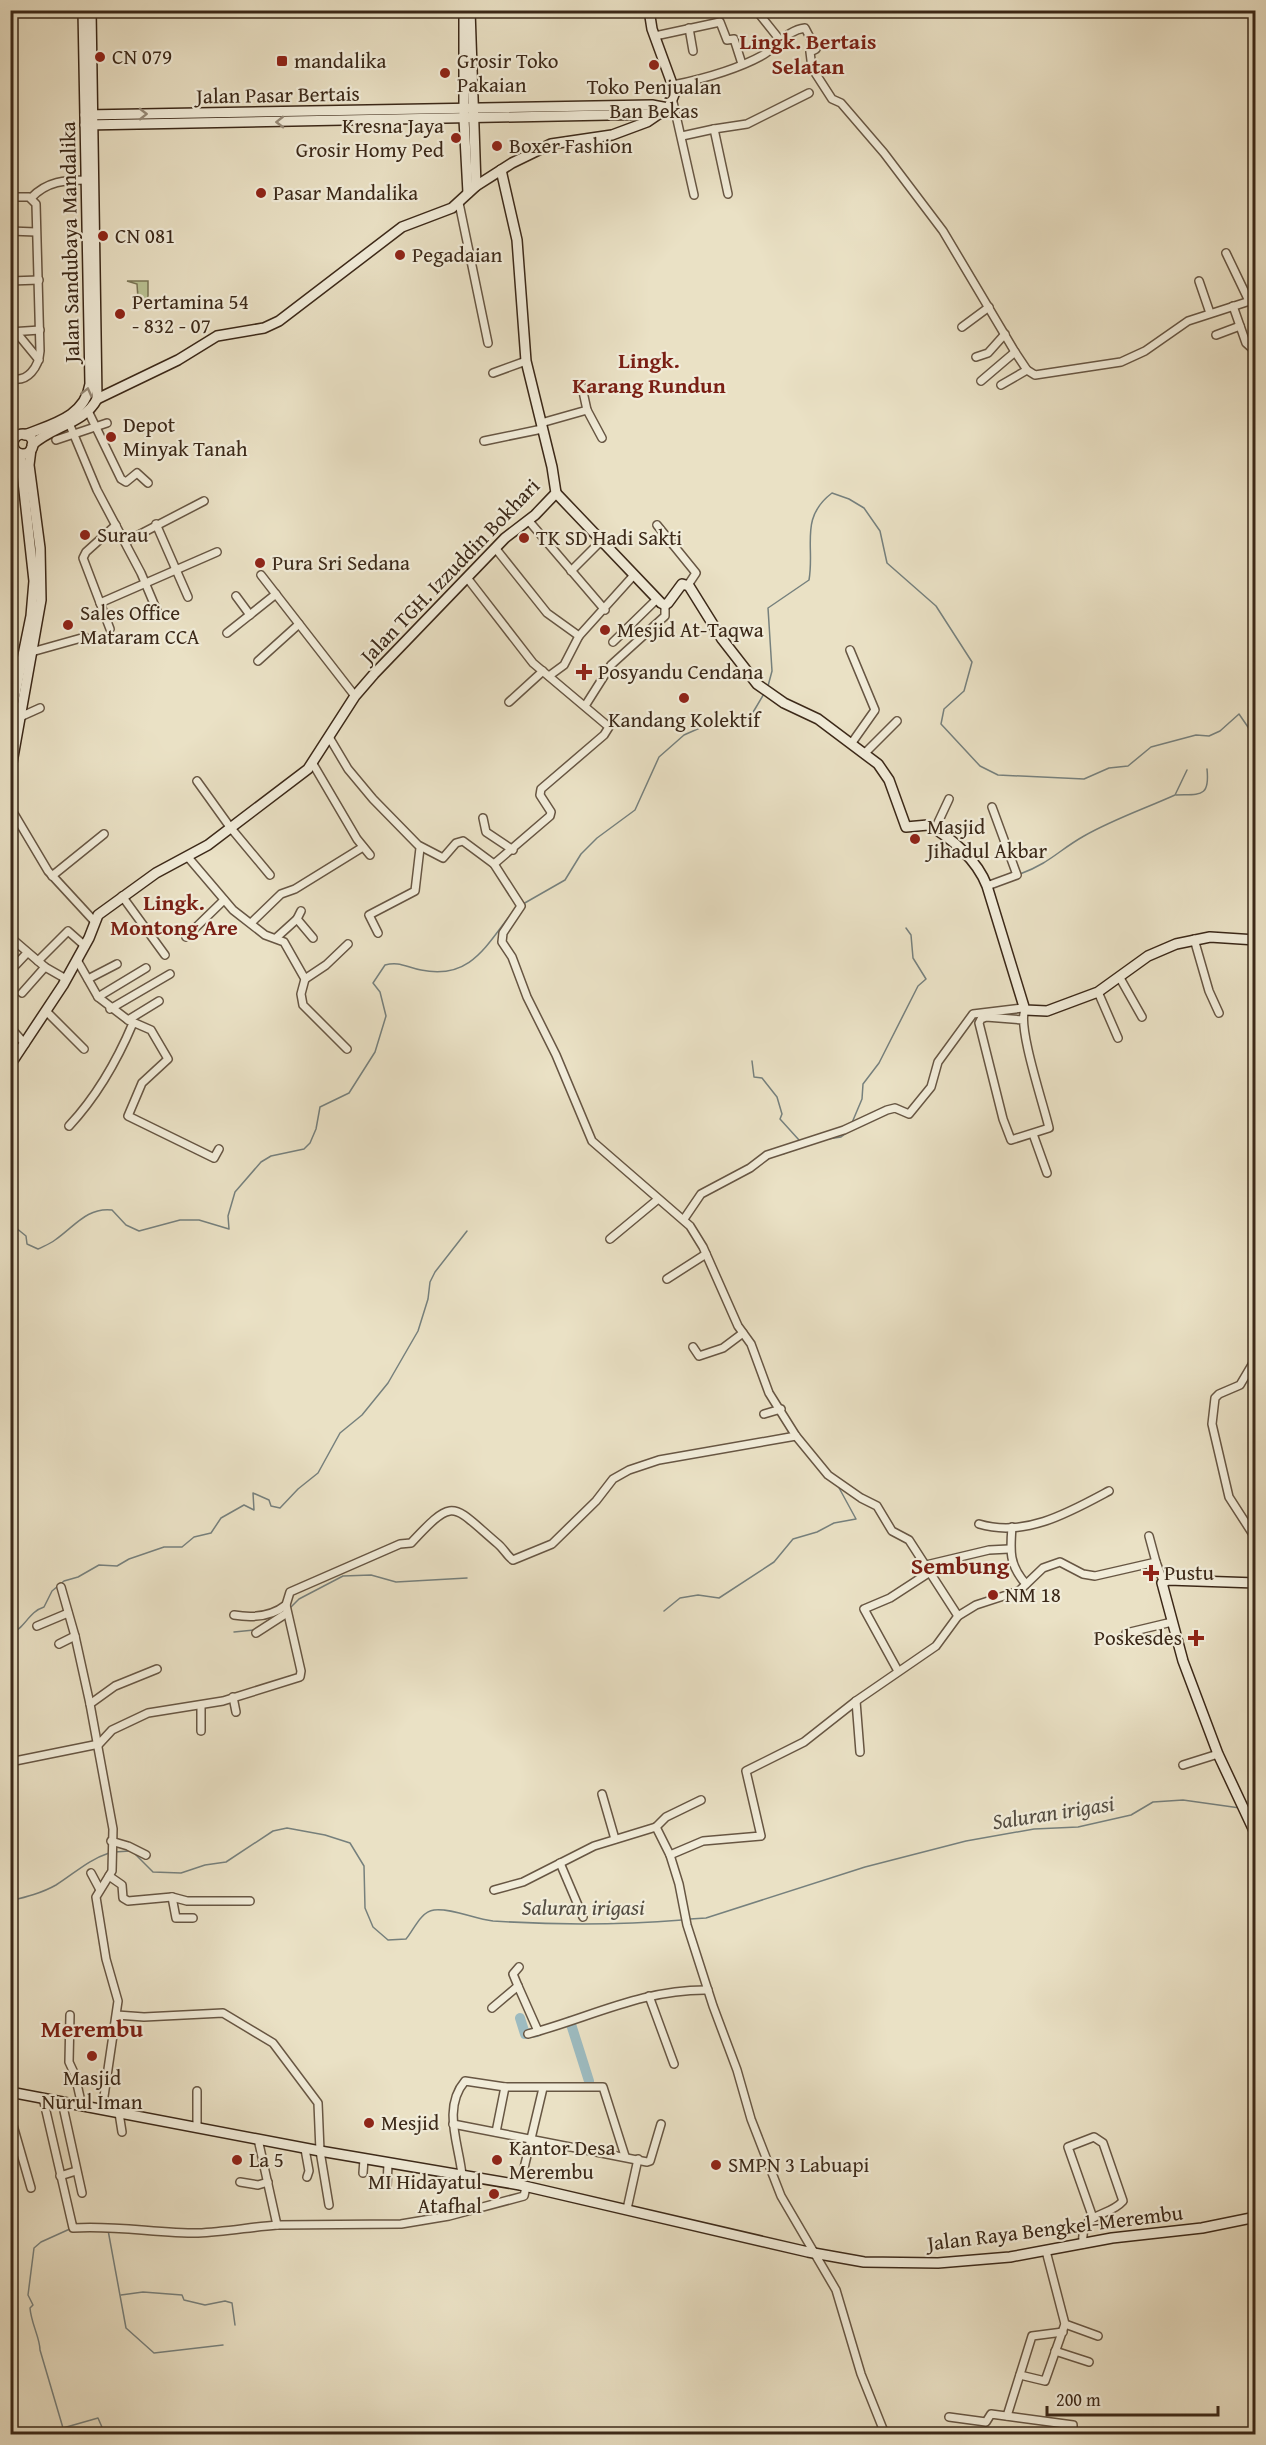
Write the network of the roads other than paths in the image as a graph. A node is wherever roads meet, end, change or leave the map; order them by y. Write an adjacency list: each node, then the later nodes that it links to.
1 (185, 10): 7 (street)
2 (464, 10): 16 (street)
3 (470, 10): 16 (street)
4 (649, 10): 9 (street)
5 (756, 10): 10 (street)
6 (84, 11): 7 (street); 17 (street, Jalan Sandubaya Mandalika)
7 (92, 11): 17 (street)
8 (689, 28): 9 (street); 11 (street); 12 (street)
9 (655, 36): 13 (street)
10 (780, 40): 12 (street); 38 (street)
11 (693, 51)
12 (742, 64): 13 (street)
13 (673, 85): 15 (street)
14 (809, 93): 18 (street)
15 (668, 108): 16 (street, Jalan Pasar Bertais); 19 (street); 20 (street)
16 (468, 114): 17 (street, Jalan Pasar Bertais); 22 (street); 23 (street)
17 (89, 120): 21 (street, Jalan Sandubaya Mandalika); 32 (street)
18 (714, 129): 19 (street); 24 (street)
19 (682, 136): 25 (street)
20 (501, 170): 22 (street); 52 (street, Jalan TGH. Izzuddin Bokhari)
21 (87, 180): 27 (street); 32 (street, Jalan Sandubaya Mandalika)
22 (476, 186): 23 (street)
23 (468, 193): 28 (street)
24 (728, 194)
25 (694, 195)
26 (10, 197): 27 (street)
27 (31, 198): 30 (street)
28 (459, 203): 46 (street); 59 (street)
29 (10, 231): 30 (street)
30 (36, 232): 33 (street)
31 (1226, 253): 36 (street)
32 (93, 275): 47 (street, Jalan Sandubaya Mandalika)
33 (39, 280): 34 (street); 42 (street)
34 (10, 281)
35 (1199, 281): 39 (street)
36 (1252, 300): 37 (street)
37 (1233, 306): 39 (street); 40 (street)
38 (988, 307): 41 (street); 44 (street)
39 (1210, 313): 53 (street)
40 (1240, 326): 45 (street); 49 (street)
41 (962, 327)
42 (40, 330): 43 (street); 51 (street)
43 (13, 332): 51 (street)
44 (1005, 334): 48 (street); 50 (street)
45 (1216, 335)
46 (488, 343)
47 (94, 350): 59 (street); 66 (street, Jalan Sandubaya Mandalika, one-way to 47)
48 (1015, 352): 53 (street); 56 (street)
49 (1256, 352)
50 (976, 357)
51 (39, 360): 55 (street)
52 (526, 361): 54 (street); 64 (street, Jalan TGH. Izzuddin Bokhari)
53 (1027, 370): 57 (street)
54 (493, 373)
55 (10, 378)
56 (981, 381)
57 (1001, 385)
58 (582, 387): 60 (street)
59 (98, 399): 61 (street)
60 (587, 410): 64 (street); 68 (street)
61 (89, 412): 62 (street); 65 (street)
62 (69, 423): 67 (street); 72 (street)
63 (107, 423): 65 (street)
64 (542, 426): 71 (street); 75 (street, Jalan TGH. Izzuddin Bokhari)
65 (98, 429): 67 (street); 74 (street)
66 (25, 435): 69 (street); 72 (street)
67 (75, 436): 70 (street); 79 (street)
68 (602, 438)
69 (12, 440): 73 (street)
70 (56, 440)
71 (484, 441)
72 (32, 447): 73 (street); 108 (street)
73 (20, 454): 108 (street)
74 (148, 483)
75 (556, 493): 77 (street, Jalan TGH. Izzuddin Bokhari); 81 (street)
76 (204, 501): 78 (street)
77 (528, 520): 83 (street, Jalan TGH. Izzuddin Bokhari); 86 (street)
78 (156, 524): 82 (street); 85 (street)
79 (116, 525): 82 (street); 96 (street)
80 (657, 525): 91 (street)
81 (601, 541): 86 (street); 88 (street)
82 (125, 542): 90 (street)
83 (496, 549): 89 (street, Jalan TGH. Izzuddin Bokhari); 104 (street)
84 (217, 552): 85 (street)
85 (176, 568): 90 (street); 94 (street)
86 (571, 571): 98 (street)
87 (261, 575): 92 (street)
88 (634, 575): 95 (street); 98 (street)
89 (468, 579): 110 (street); 111 (street, Jalan TGH. Izzuddin Bokhari)
90 (145, 581): 96 (street); 99 (street)
91 (688, 585): 97 (street); 118 (street)
92 (276, 594): 100 (street); 101 (street)
93 (236, 596): 100 (street)
94 (188, 597)
95 (657, 599): 97 (street); 106 (street)
96 (100, 603): 102 (street)
97 (665, 605): 113 (street)
98 (604, 610): 104 (street)
99 (157, 611)
100 (250, 615): 103 (street)
101 (299, 624): 109 (street); 111 (street)
102 (110, 629)
103 (227, 633)
104 (579, 636): 110 (street)
105 (85, 637): 108 (street)
106 (613, 642)
107 (850, 650): 118 (street)
108 (27, 654): 115 (street)
109 (258, 661)
110 (546, 674): 112 (street); 113 (street)
111 (355, 696): 117 (street, Jalan TGH. Izzuddin Bokhari)
112 (509, 702)
113 (585, 706): 132 (street)
114 (40, 708): 115 (street)
115 (15, 718): 121 (street)
116 (897, 721): 119 (street)
117 (329, 737): 120 (street, Jalan TGH. Izzuddin Bokhari); 131 (street)
118 (852, 744): 119 (street)
119 (864, 754): 128 (street)
120 (313, 764): 127 (street, Jalan TGH. Izzuddin Bokhari); 130 (street)
121 (10, 774)
122 (197, 781): 127 (street)
123 (949, 799): 128 (street)
124 (10, 807): 137 (street)
125 (992, 807): 138 (street)
126 (483, 818): 132 (street)
127 (230, 827): 134 (street, Jalan TGH. Izzuddin Bokhari); 136 (street)
128 (935, 829): 138 (street)
129 (104, 834): 137 (street)
130 (363, 847): 133 (street); 144 (street)
131 (420, 848): 135 (street); 145 (street)
132 (513, 850): 135 (street)
133 (370, 855)
134 (187, 856): 139 (street, Jalan TGH. Izzuddin Bokhari); 140 (street)
135 (495, 864): 189 (street)
136 (270, 875)
137 (52, 876): 143 (street)
138 (987, 886): 173 (street)
139 (122, 896): 143 (street, Jalan TGH. Izzuddin Bokhari); 155 (street)
140 (224, 900): 144 (street); 147 (street)
141 (301, 911): 142 (street)
142 (297, 919): 148 (street); 149 (street)
143 (95, 922): 153 (street, Jalan TGH. Izzuddin Bokhari)
144 (251, 923): 148 (street)
145 (378, 933)
146 (10, 937): 154 (street)
147 (186, 937)
148 (276, 938): 165 (street)
149 (313, 938)
150 (1254, 938): 151 (street)
151 (1194, 939): 163 (street); 174 (street)
152 (348, 944): 165 (street)
153 (85, 946): 156 (street, Jalan TGH. Izzuddin Bokhari); 157 (street)
154 (27, 953): 157 (street); 161 (street)
155 (165, 955)
156 (77, 960): 164 (street); 166 (street, Jalan TGH. Izzuddin Bokhari)
157 (38, 961): 159 (street)
158 (117, 964): 164 (street)
159 (45, 968): 166 (street); 168 (street)
160 (146, 968): 169 (street)
161 (10, 971)
162 (170, 974): 171 (street)
163 (1120, 978): 167 (street); 175 (street)
164 (88, 979): 169 (street)
165 (305, 979): 182 (street)
166 (66, 980): 172 (street, Jalan TGH. Izzuddin Bokhari)
167 (1098, 992): 173 (street); 178 (street)
168 (22, 993)
169 (98, 997): 171 (street)
170 (159, 1001): 176 (street)
171 (110, 1009): 176 (street)
172 (46, 1011): 180 (street, Jalan TGH. Izzuddin Bokhari); 181 (street)
173 (1024, 1013): 186 (street); 186 (street); 190 (street)
174 (1219, 1013)
175 (1142, 1017)
176 (130, 1021): 185 (street); 187 (street)
177 (10, 1027): 180 (street)
178 (1118, 1038)
179 (10, 1042): 183 (street)
180 (26, 1044): 183 (street, Jalan TGH. Izzuddin Bokhari)
181 (84, 1049)
182 (347, 1049)
183 (19, 1052): 184 (street, Jalan TGH. Izzuddin Bokhari)
184 (10, 1065)
185 (69, 1126)
186 (1034, 1134): 188 (street)
187 (219, 1149)
188 (1047, 1173)
189 (657, 1200): 190 (street); 191 (street)
190 (684, 1219): 192 (street)
191 (610, 1239)
192 (706, 1254): 193 (street); 194 (street)
193 (667, 1279)
194 (743, 1333): 195 (street); 197 (street)
195 (693, 1347)
196 (1256, 1358): 204 (street)
197 (781, 1409): 198 (street); 199 (street)
198 (764, 1414)
199 (796, 1436): 207 (street); 212 (street)
200 (1109, 1491): 202 (street)
201 (979, 1524): 202 (street)
202 (1012, 1527): 205 (street)
203 (1149, 1536): 206 (street)
204 (1256, 1539)
205 (1009, 1549): 207 (street); 210 (street)
206 (1156, 1562): 208 (street); 210 (street)
207 (928, 1569): 215 (street); 223 (street)
208 (1163, 1581): 209 (street); 216 (street)
209 (1256, 1583)
210 (1026, 1584): 215 (street)
211 (61, 1587): 213 (street)
212 (286, 1609): 214 (street); 218 (street); 224 (street)
213 (68, 1613): 217 (street); 220 (street)
214 (234, 1615)
215 (958, 1616): 223 (street)
216 (1172, 1622): 219 (street); 232 (street)
217 (37, 1626)
218 (256, 1633)
219 (1126, 1633)
220 (75, 1636): 221 (street); 226 (street)
221 (58, 1644)
222 (157, 1669): 226 (street)
223 (898, 1671): 225 (street)
224 (233, 1697): 227 (street); 228 (street)
225 (856, 1701): 231 (street); 242 (street)
226 (90, 1704): 230 (street)
227 (201, 1706): 229 (street); 230 (street)
228 (236, 1712)
229 (201, 1731)
230 (99, 1744): 233 (street); 240 (street)
231 (860, 1752)
232 (1218, 1754): 234 (street); 238 (street)
233 (10, 1762)
234 (1183, 1765)
235 (602, 1794): 239 (street)
236 (701, 1800): 237 (street)
237 (656, 1827): 239 (street); 242 (street)
238 (1256, 1835)
239 (615, 1839): 243 (street)
240 (112, 1847): 241 (street); 245 (street)
241 (146, 1855)
242 (670, 1855): 254 (street)
243 (560, 1863): 247 (street); 250 (street)
244 (91, 1873): 246 (street)
245 (109, 1876): 246 (street); 248 (street)
246 (99, 1888): 258 (street)
247 (494, 1890)
248 (172, 1897): 249 (street); 251 (street)
249 (250, 1901)
250 (583, 1917)
251 (194, 1918)
252 (519, 1967): 253 (street)
253 (518, 1986): 256 (street); 259 (street)
254 (708, 1990): 255 (street); 305 (street)
255 (650, 1997): 259 (street); 261 (street)
256 (492, 2008)
257 (70, 2015): 268 (street)
258 (117, 2015): 269 (street); 280 (street)
259 (538, 2031): 260 (street)
260 (528, 2034)
261 (674, 2064)
262 (505, 2086): 263 (street); 272 (street); 276 (street)
263 (543, 2088): 278 (street); 281 (street)
264 (197, 2091): 274 (street)
265 (10, 2092): 266 (street, Jalan Raya Bengkel-Merembu)
266 (43, 2098): 267 (street, Jalan Raya Bengkel-Merembu); 287 (street)
267 (62, 2102): 268 (street, Jalan Raya Bengkel-Merembu); 285 (street)
268 (82, 2106): 269 (street, Jalan Raya Bengkel-Merembu)
269 (102, 2110): 270 (street, Jalan Raya Bengkel-Merembu)
270 (119, 2113): 274 (street, Jalan Raya Bengkel-Merembu); 275 (street)
271 (10, 2115): 294 (street)
272 (453, 2124): 276 (street); 288 (street)
273 (661, 2124): 283 (street)
274 (197, 2128): 277 (street, Jalan Raya Bengkel-Merembu)
275 (122, 2132)
276 (496, 2132): 278 (street)
277 (258, 2139): 279 (street, Jalan Raya Bengkel-Merembu); 291 (street)
278 (531, 2139): 281 (street); 293 (street)
279 (305, 2149): 280 (street, Jalan Raya Bengkel-Merembu); 289 (street)
280 (320, 2151): 282 (street, Jalan Raya Bengkel-Merembu); 296 (street)
281 (625, 2156): 283 (street)
282 (364, 2159): 284 (street, Jalan Raya Bengkel-Merembu); 286 (street)
283 (638, 2159): 298 (street)
284 (388, 2164): 288 (street, Jalan Raya Bengkel-Merembu); 292 (street)
285 (76, 2171): 287 (street); 295 (street)
286 (363, 2173)
287 (60, 2175): 302 (street)
288 (462, 2175): 293 (street, Jalan Raya Bengkel-Merembu)
289 (308, 2177)
290 (240, 2182): 291 (street)
291 (268, 2182): 302 (street)
292 (387, 2186)
293 (523, 2186): 298 (street, Jalan Raya Bengkel-Merembu); 302 (street)
294 (31, 2188)
295 (82, 2193)
296 (329, 2205)
297 (10, 2206): 299 (street)
298 (627, 2210): 305 (street, Jalan Raya Bengkel-Merembu)
299 (13, 2215)
300 (1256, 2217): 303 (street, Jalan Raya Bengkel-Merembu)
301 (1093, 2218): 301 (street); 303 (street)
302 (277, 2225)
303 (1083, 2244): 304 (street, Jalan Raya Bengkel-Merembu)
304 (1046, 2251): 305 (street, Jalan Raya Bengkel-Merembu); 306 (street)
305 (817, 2254): 313 (street)
306 (1064, 2328): 307 (street); 308 (street); 310 (street)
307 (1098, 2336)
308 (1055, 2351): 309 (street); 310 (street)
309 (1089, 2362)
310 (1020, 2374): 311 (street)
311 (1007, 2416): 312 (street); 314 (street)
312 (949, 2417)
313 (885, 2434)
314 (1073, 2434)

